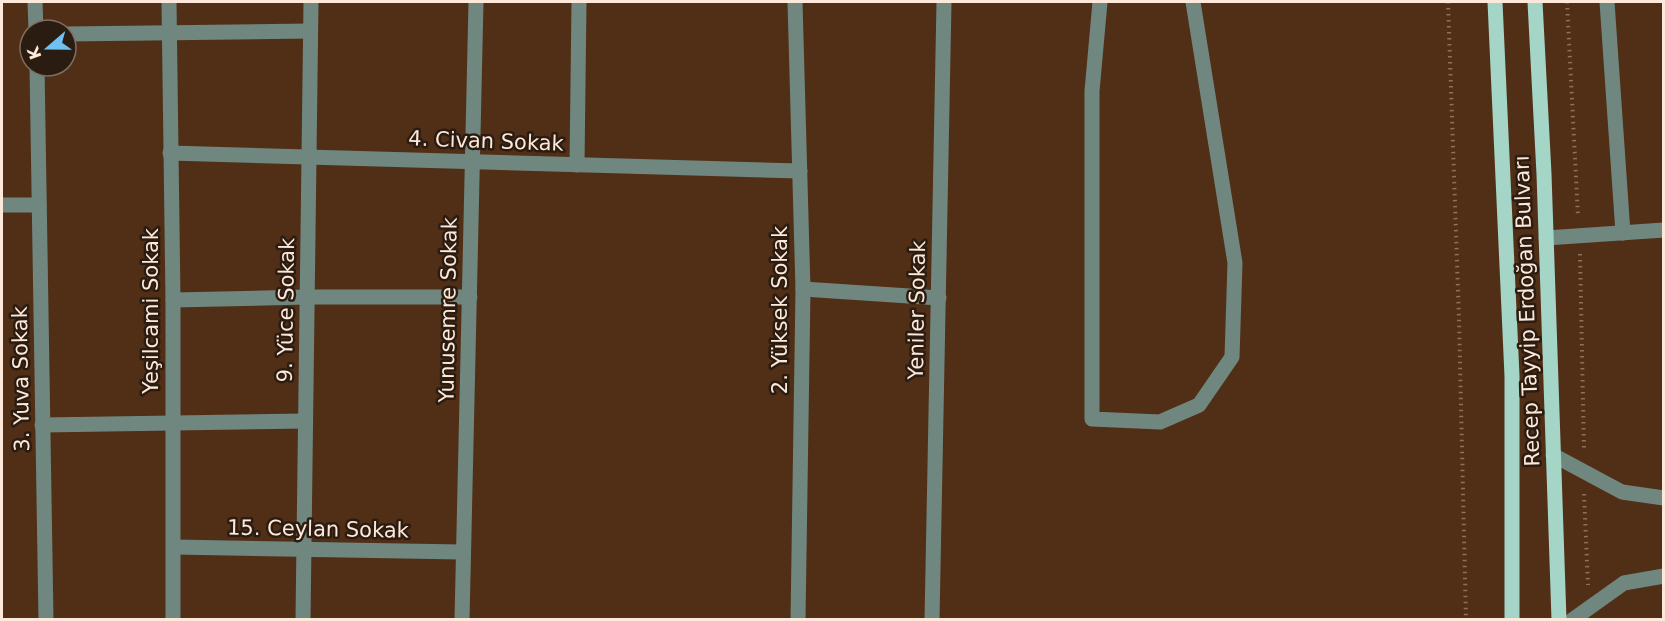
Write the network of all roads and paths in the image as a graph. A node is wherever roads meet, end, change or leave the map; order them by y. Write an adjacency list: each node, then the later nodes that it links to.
1 (35, 2): 15 (street)
2 (169, 2): 17 (street, Yeşilcami Sokak)
3 (311, 2): 16 (street, 9. Yüce Sokak)
4 (476, 2): 22 (street, Yunusemre Sokak)
5 (579, 2): 23 (street)
6 (795, 2): 24 (street, 2. Yüksek Sokak)
7 (945, 2): 34 (street, Yeniler Sokak)
8 (1100, 2): 9 (street)
9 (1193, 2)
10 (1448, 2): 53 (path)
11 (1495, 2): 54 (main road, Recep Tayyip Erdoğan Bulvarı)
12 (1535, 2): 30 (main road, Recep Tayyip Erdoğan Bulvarı)
13 (1567, 2): 29 (path)
14 (1607, 2): 28 (street)
15 (36, 18)
16 (310, 31): 17 (street); 21 (street, 9. Yüce Sokak)
17 (169, 32): 18 (street); 20 (street, Yeşilcami Sokak)
18 (78, 34)
19 (36, 78): 25 (street, 3. Yuva Sokak)
20 (170, 153): 21 (street, 4. Civan Sokak); 35 (street, Yeşilcami Sokak)
21 (310, 157): 22 (street, 4. Civan Sokak); 32 (street, 9. Yüce Sokak)
22 (472, 162): 23 (street, 4. Civan Sokak); 33 (street, Yunusemre Sokak)
23 (577, 165): 24 (street, 4. Civan Sokak)
24 (800, 171): 31 (street, 2. Yüksek Sokak)
25 (39, 204): 26 (street); 38 (street, 3. Yuva Sokak)
26 (2, 206)
27 (1664, 230): 28 (street)
28 (1623, 233): 29 (street)
29 (1580, 236): 30 (street); 40 (path)
30 (1546, 238): 39 (main road, Recep Tayyip Erdoğan Bulvarı)
31 (803, 289): 34 (street); 51 (street, 2. Yüksek Sokak)
32 (307, 297): 33 (street); 35 (street); 36 (street, 9. Yüce Sokak)
33 (470, 297): 44 (street, Yunusemre Sokak)
34 (939, 298): 52 (street, Yeniler Sokak)
35 (173, 300): 37 (street, Yeşilcami Sokak)
36 (305, 421): 37 (street); 43 (street, 9. Yüce Sokak)
37 (172, 423): 38 (street); 42 (street, Yeşilcami Sokak)
38 (42, 426): 47 (street, 3. Yuva Sokak)
39 (1554, 455): 40 (street); 55 (main road, Recep Tayyip Erdoğan Bulvarı)
40 (1584, 471): 41 (street); 46 (path)
41 (1664, 498)
42 (174, 547): 43 (street, 15. Ceylan Sokak); 48 (street, Yeşilcami Sokak)
43 (303, 549): 44 (street, 15. Ceylan Sokak); 49 (street, 9. Yüce Sokak)
44 (462, 552): 50 (street, Yunusemre Sokak)
45 (1664, 576): 46 (street)
46 (1589, 608): 56 (street)
47 (46, 620)
48 (173, 620)
49 (303, 620)
50 (462, 620)
51 (798, 620)
52 (932, 620)
53 (1466, 620)
54 (1512, 620)
55 (1559, 620)
56 (1572, 620)

